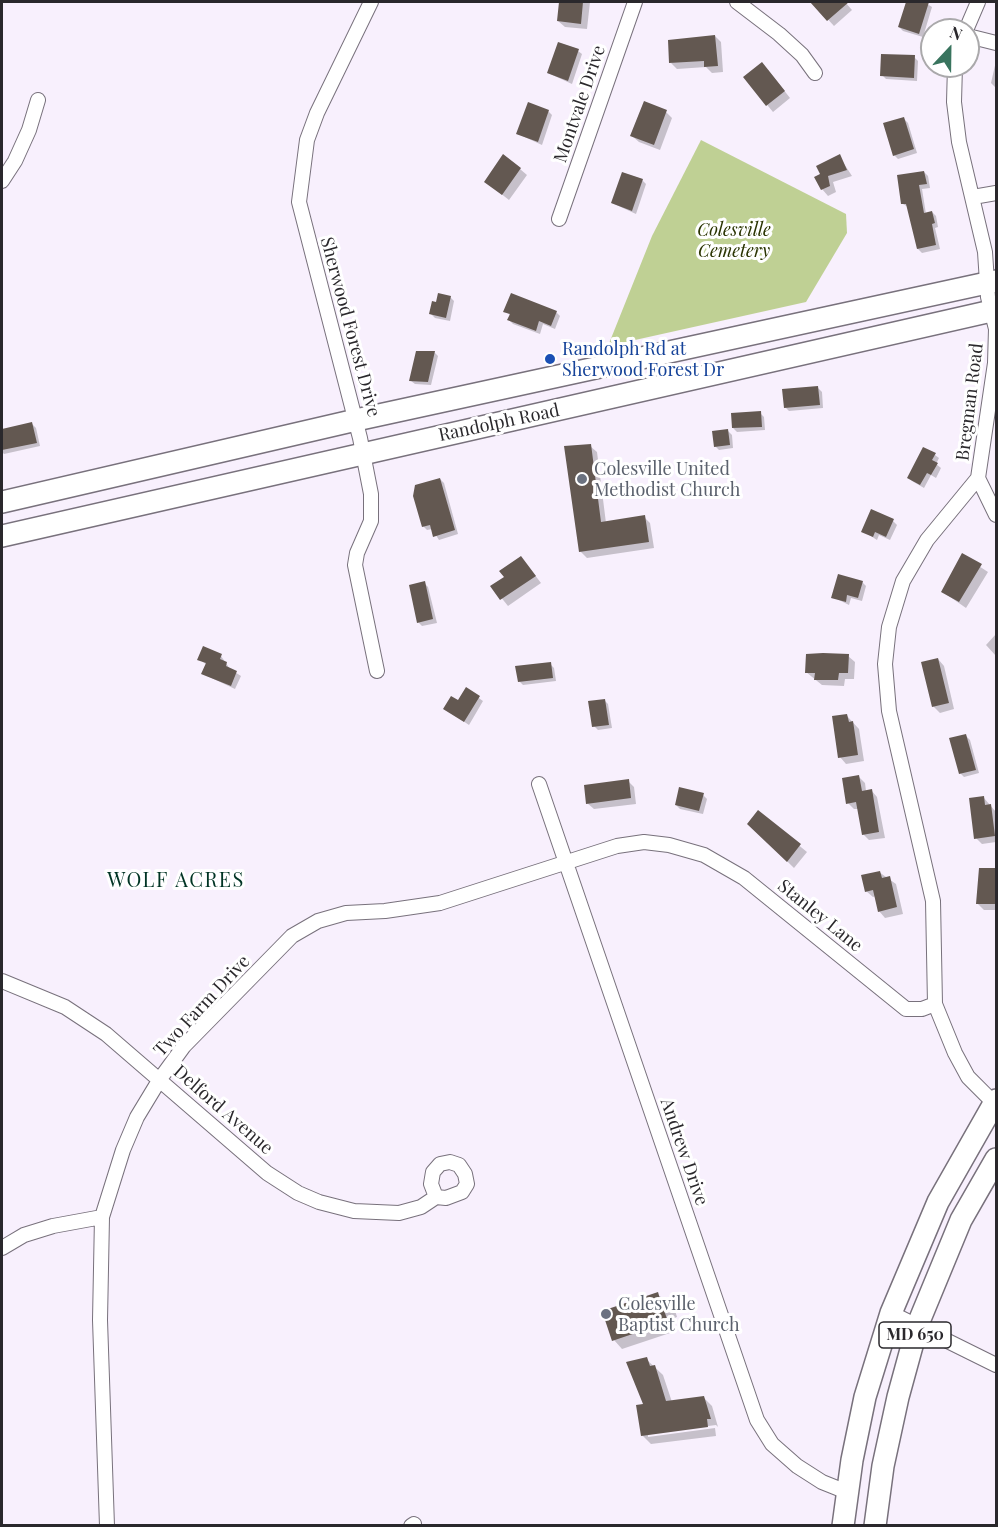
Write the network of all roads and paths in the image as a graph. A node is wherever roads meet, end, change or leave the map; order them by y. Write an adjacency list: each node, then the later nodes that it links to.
1 (371, 2): 17 (street, Sherwood Forest Drive)
2 (635, 2): 14 (street, Montvale Drive)
3 (737, 2): 8 (street)
4 (978, 2): 5 (street)
5 (971, 18)
6 (980, 39): 7 (street)
7 (996, 43)
8 (815, 73)
9 (955, 78): 13 (street, Bregman Road)
10 (38, 100): 11 (street)
11 (2, 181)
12 (996, 193): 13 (street)
13 (973, 197): 15 (street, Bregman Road)
14 (559, 219)
15 (992, 282): 16 (street, Bregman Road); 17 (main road, Randolph Road)
16 (994, 311): 18 (main road, Randolph Road); 19 (street, Bregman Road)
17 (356, 420): 18 (street, Sherwood Forest Drive); 20 (main road, Randolph Road)
18 (363, 452): 22 (main road, Randolph Road); 23 (street, Sherwood Forest Drive)
19 (978, 478): 21 (street); 27 (street, Bregman Road)
20 (2, 502)
21 (996, 515)
22 (2, 536)
23 (377, 671)
24 (539, 784): 25 (street, Andrew Drive)
25 (565, 862): 27 (street, Stanley Lane); 28 (street, Two Farm Drive); 37 (street, Andrew Drive)
26 (2, 981): 28 (street, Delford Avenue)
27 (935, 1004): 29 (street)
28 (160, 1079): 31 (street, Delford Avenue); 32 (street, Two Farm Drive)
29 (995, 1101): 34 (main road, MD 650)
30 (996, 1159): 35 (main road, MD 650)
31 (436, 1197)
32 (102, 1217): 33 (street); 38 (street, Two Farm Drive)
33 (2, 1248)
34 (891, 1313): 35 (street); 37 (main road, MD 650)
35 (918, 1324): 36 (street); 40 (main road, MD 650)
36 (996, 1365)
37 (847, 1492): 39 (main road, MD 650)
38 (107, 1526)
39 (843, 1526)
40 (875, 1526)

